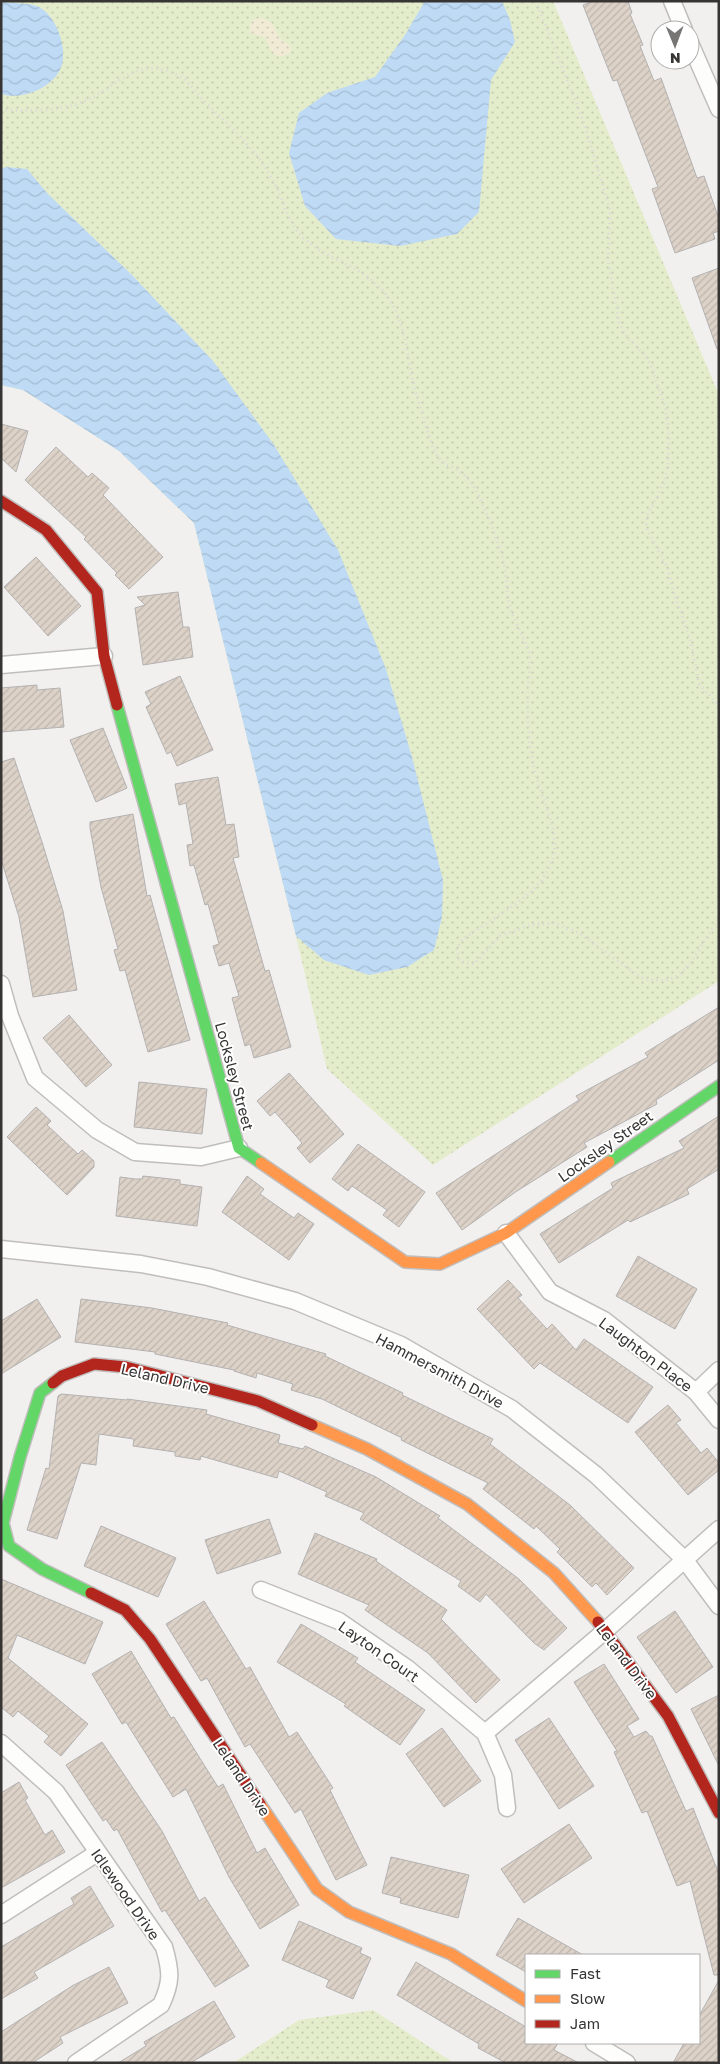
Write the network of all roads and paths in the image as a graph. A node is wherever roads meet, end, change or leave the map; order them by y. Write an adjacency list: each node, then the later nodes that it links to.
1 (536, 1): 10 (path)
2 (672, 1): 3 (street)
3 (680, 20)
4 (700, 66): 6 (street)
5 (1, 109): 11 (path)
6 (719, 109)
7 (1, 501): 8 (street, Locksley Street)
8 (104, 656): 9 (street); 14 (street, Locksley Street)
9 (1, 665)
10 (719, 706)
11 (719, 920)
12 (1, 984): 14 (street)
13 (719, 1086): 15 (street, Locksley Street)
14 (240, 1148): 15 (street, Locksley Street)
15 (506, 1233): 18 (street, Laughton Place)
16 (1, 1249): 21 (street, Hammersmith Drive)
17 (719, 1370): 18 (street)
18 (696, 1392): 19 (street, Laughton Place)
19 (719, 1420)
20 (719, 1529): 21 (street)
21 (684, 1559): 23 (street, Hammersmith Drive); 24 (street)
22 (261, 1590): 25 (street, Layton Court)
23 (719, 1606)
24 (606, 1630): 25 (street); 28 (street, Leland Drive); 31 (street, Leland Drive)
25 (485, 1733): 27 (street, Layton Court)
26 (1, 1743): 29 (street, Idlewood Drive)
27 (508, 1808)
28 (719, 1813)
29 (97, 1852): 30 (street); 33 (street, Idlewood Drive)
30 (1, 1915)
31 (525, 2000)
32 (596, 2044): 34 (street)
33 (76, 2063)
34 (627, 2063)

